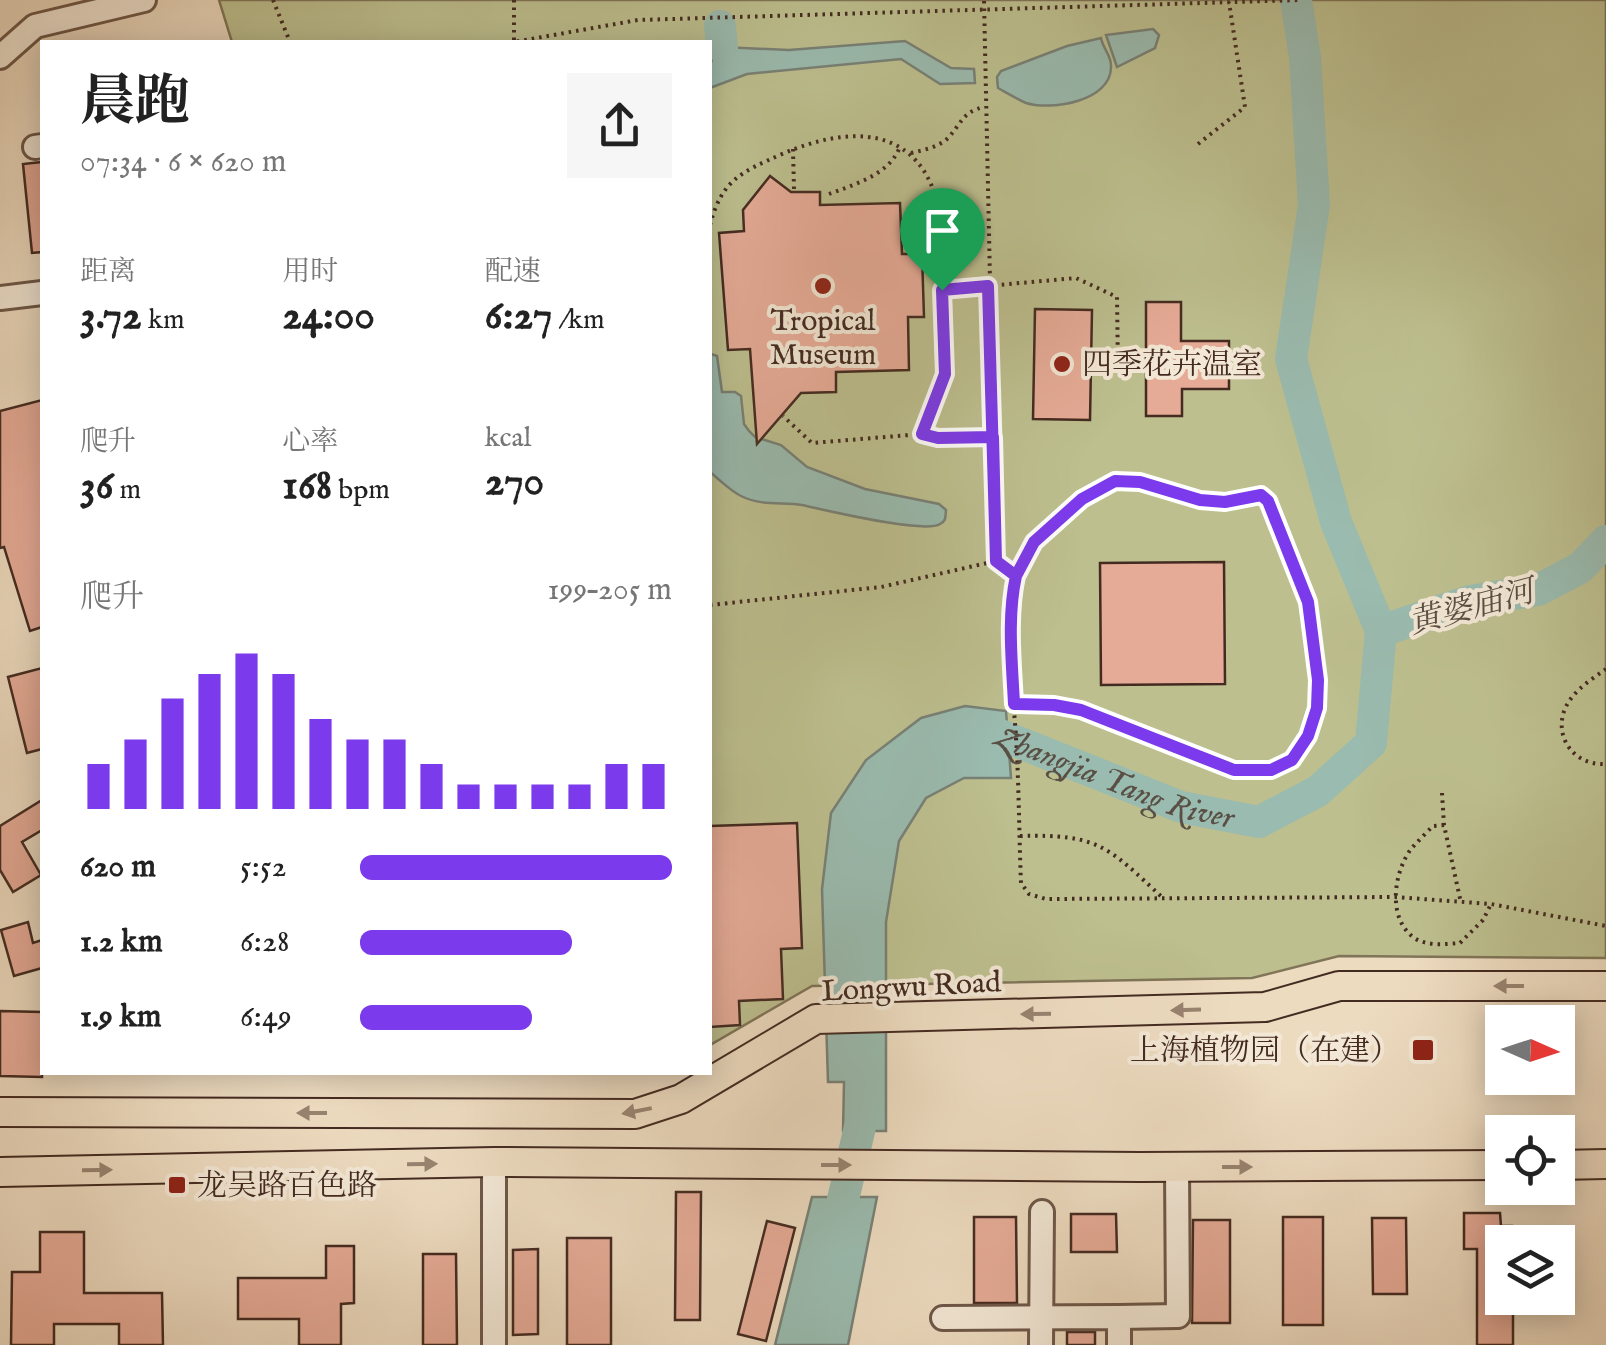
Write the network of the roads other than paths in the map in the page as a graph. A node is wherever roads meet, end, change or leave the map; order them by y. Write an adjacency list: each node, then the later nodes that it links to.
1 (144, 0): 2 (street)
2 (0, 57)
3 (40, 293): 4 (street)
4 (0, 298)
5 (1606, 986): 6 (main road, Longwu Road, one-way to 6)
6 (0, 1112)
7 (494, 1162): 11 (main road, one-way to 11); 12 (main road, one-way to 7); 17 (street)
8 (1606, 1164): 10 (main road)
9 (1485, 1165): 11 (main road, one-way to 9)
10 (1575, 1165)
11 (1176, 1167): 14 (street)
12 (0, 1172)
13 (1042, 1212): 16 (street)
14 (1119, 1317): 16 (street); 19 (street)
15 (943, 1318): 16 (street)
16 (1041, 1318): 18 (street)
17 (494, 1345)
18 (1041, 1345)
19 (1119, 1345)

